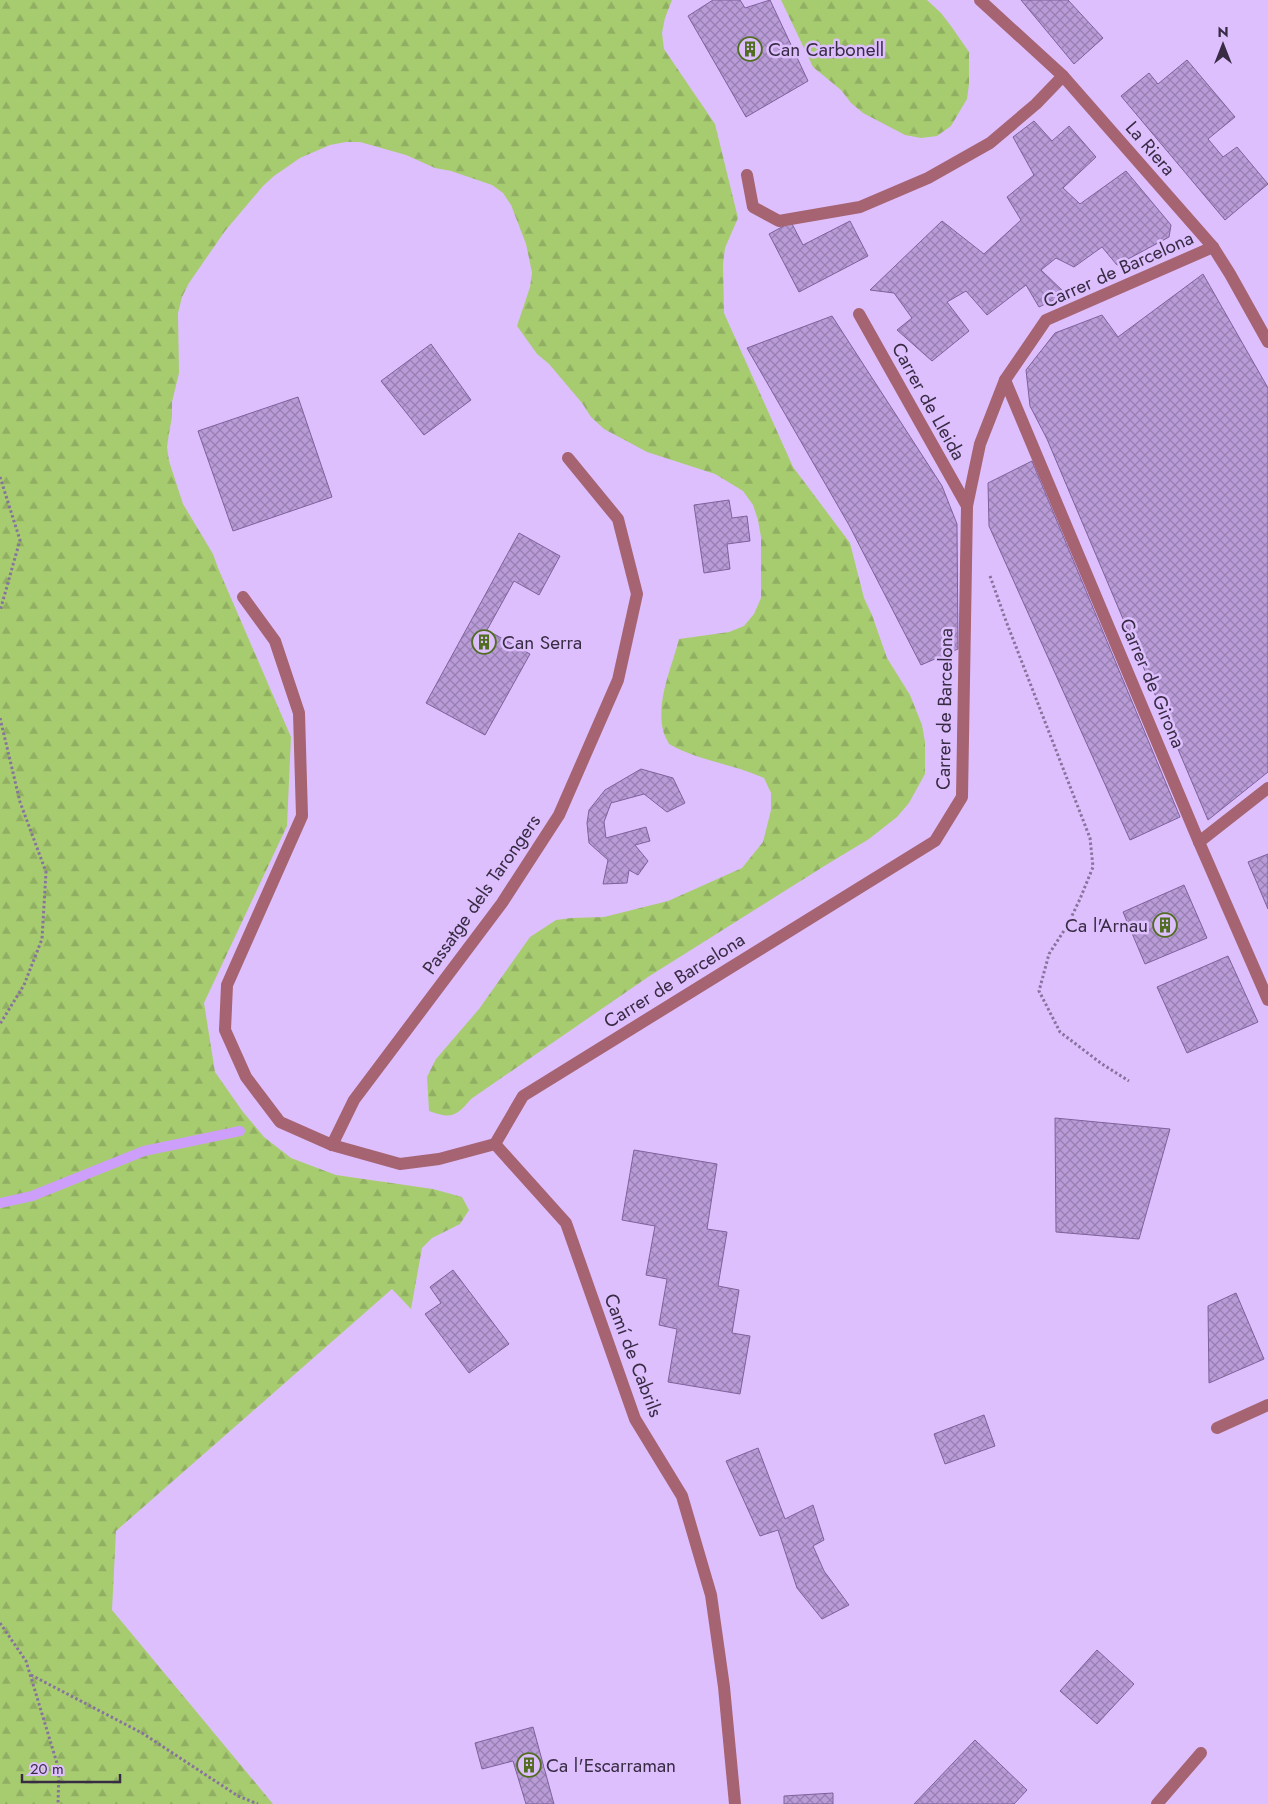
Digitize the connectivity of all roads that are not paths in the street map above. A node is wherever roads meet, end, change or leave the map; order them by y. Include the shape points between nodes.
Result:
1 (980, 0) edge
2 (992, 4) edge
3 (1063, 76) junction
4 (747, 175) dead end
5 (1212, 247) junction
6 (859, 314) dead end
7 (1268, 342) edge
8 (1005, 380) junction
9 (568, 458) dead end
10 (966, 506) junction
11 (243, 597) dead end
12 (1268, 788) edge
13 (1200, 842) junction
14 (1268, 1000) edge
15 (495, 1144) junction
16 (332, 1145) junction
17 (1268, 1405) edge
18 (1217, 1428) dead end
19 (1201, 1754) dead end
20 (735, 1804) edge
21 (1157, 1804) edge

1 - 2 street, La Riera
2 - 3 street, La Riera
3 - 4 street via 990,143 928,178 860,207 779,221 753,207
3 - 5 street, La Riera
5 - 7 street, La Riera
5 - 8 street, Carrer de Barcelona via 1046,320
6 - 10 street, Carrer de Lleida
8 - 10 street, Carrer de Barcelona via 980,444
8 - 13 street, Carrer de Girona
9 - 16 street, Passatge dels Tarongers via 618,519 637,594 618,680 559,815 502,903 354,1100
10 - 15 street, Carrer de Barcelona via 962,797 935,841 523,1096
11 - 16 street via 275,641 299,713 302,816 227,985 225,1030 246,1076 280,1122
12 - 13 street
13 - 14 street, Carrer de Girona
15 - 16 street via 439,1160 400,1164
15 - 20 street, Camí de Cabrils via 566,1223 635,1418 682,1496 711,1595
17 - 18 street
19 - 21 street

